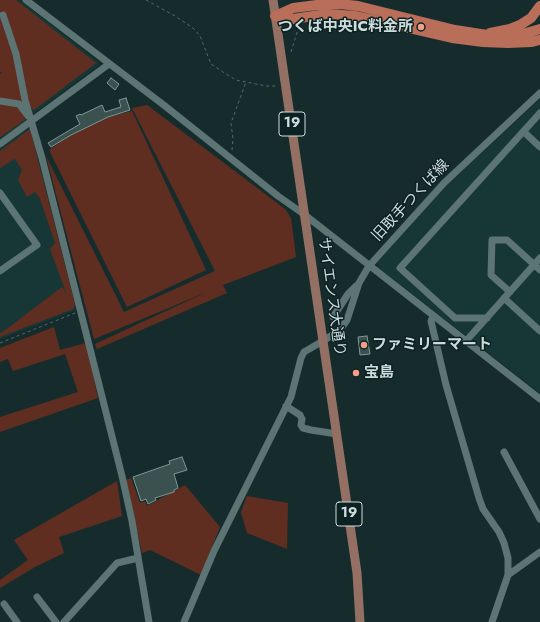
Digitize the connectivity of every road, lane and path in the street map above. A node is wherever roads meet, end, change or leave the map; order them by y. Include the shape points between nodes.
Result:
1 (26, 0) edge
2 (146, 0) edge
3 (273, 0) edge
4 (540, 6) edge
5 (3, 15) dead end
6 (275, 16) junction
7 (299, 23) dead end
8 (540, 29) edge
9 (482, 35) junction
10 (540, 35) edge
11 (540, 40) edge
12 (524, 42) junction
13 (290, 52) dead end
14 (109, 64) junction
15 (247, 81) junction
16 (286, 86) junction
17 (540, 93) edge
18 (0, 101) edge
19 (540, 113) edge
20 (32, 121) junction
21 (524, 132) junction
22 (0, 144) edge
23 (540, 147) edge
24 (230, 158) junction
25 (0, 192) edge
26 (305, 215) junction
27 (540, 258) edge
28 (369, 266) junction
29 (537, 267) edge
30 (0, 271) edge
31 (359, 283) junction
32 (510, 292) junction
33 (504, 298) junction
34 (81, 310) junction
35 (433, 316) junction
36 (333, 317) dead end
37 (487, 318) junction
38 (540, 331) edge
39 (323, 341) junction
40 (466, 341) junction
41 (0, 343) edge
42 (540, 399) edge
43 (286, 406) junction
44 (337, 434) junction
45 (504, 452) dead end
46 (540, 519) edge
47 (540, 552) edge
48 (138, 558) junction
49 (508, 575) junction
50 (37, 597) dead end
51 (4, 604) dead end
52 (17, 622) edge
53 (56, 622) edge
54 (64, 622) edge
55 (149, 622) edge
56 (184, 622) edge
57 (360, 622) edge
58 (492, 622) edge

1 - 14 street
2 - 15 path via 193,28 200,36 211,64 236,80
3 - 6 main road, サイエンス大通り / 19
4 - 9 highway via 531,18 520,25
5 - 20 street via 16,54
6 - 9 highway via 293,8 340,4
6 - 12 highway via 356,16 483,42
6 - 16 main road, サイエンス大通り / 19
7 - 13 path
8 - 9 highway via 512,37
10 - 12 highway
11 - 12 highway
14 - 20 street
14 - 24 street
15 - 16 path via 266,86
15 - 24 path via 231,123 233,139
16 - 26 main road, サイエンス大通り / 19
17 - 28 street, 旧取手つくば線 via 444,183
18 - 20 street via 19,104
19 - 21 street
20 - 22 street
20 - 34 street
21 - 23 street
21 - 37 street via 400,268 455,318
24 - 26 street
25 - 30 street via 37,245
26 - 28 street
26 - 39 main road, サイエンス大通り / 19
27 - 29 street
28 - 31 street, 旧取手つくば線
28 - 35 street
29 - 32 street
29 - 32 street via 507,240 492,240 491,275
31 - 36 street via 348,294
31 - 39 street, 旧取手つくば線 via 344,325
32 - 33 street
33 - 37 street
33 - 38 street
34 - 41 path
34 - 48 street via 122,476
35 - 40 street
35 - 49 street via 431,321 446,385 484,509 506,547
37 - 40 street
39 - 43 street, 旧取手つくば線 via 304,352
39 - 44 main road, サイエンス大通り / 19
40 - 42 street
43 - 44 street via 300,415 303,428
43 - 56 street, 旧取手つくば線 via 214,551
44 - 57 main road, サイエンス大通り / 19 via 357,573
45 - 46 street
47 - 49 street
48 - 54 street via 116,563
48 - 55 street
49 - 58 street
50 - 53 street
51 - 52 street

